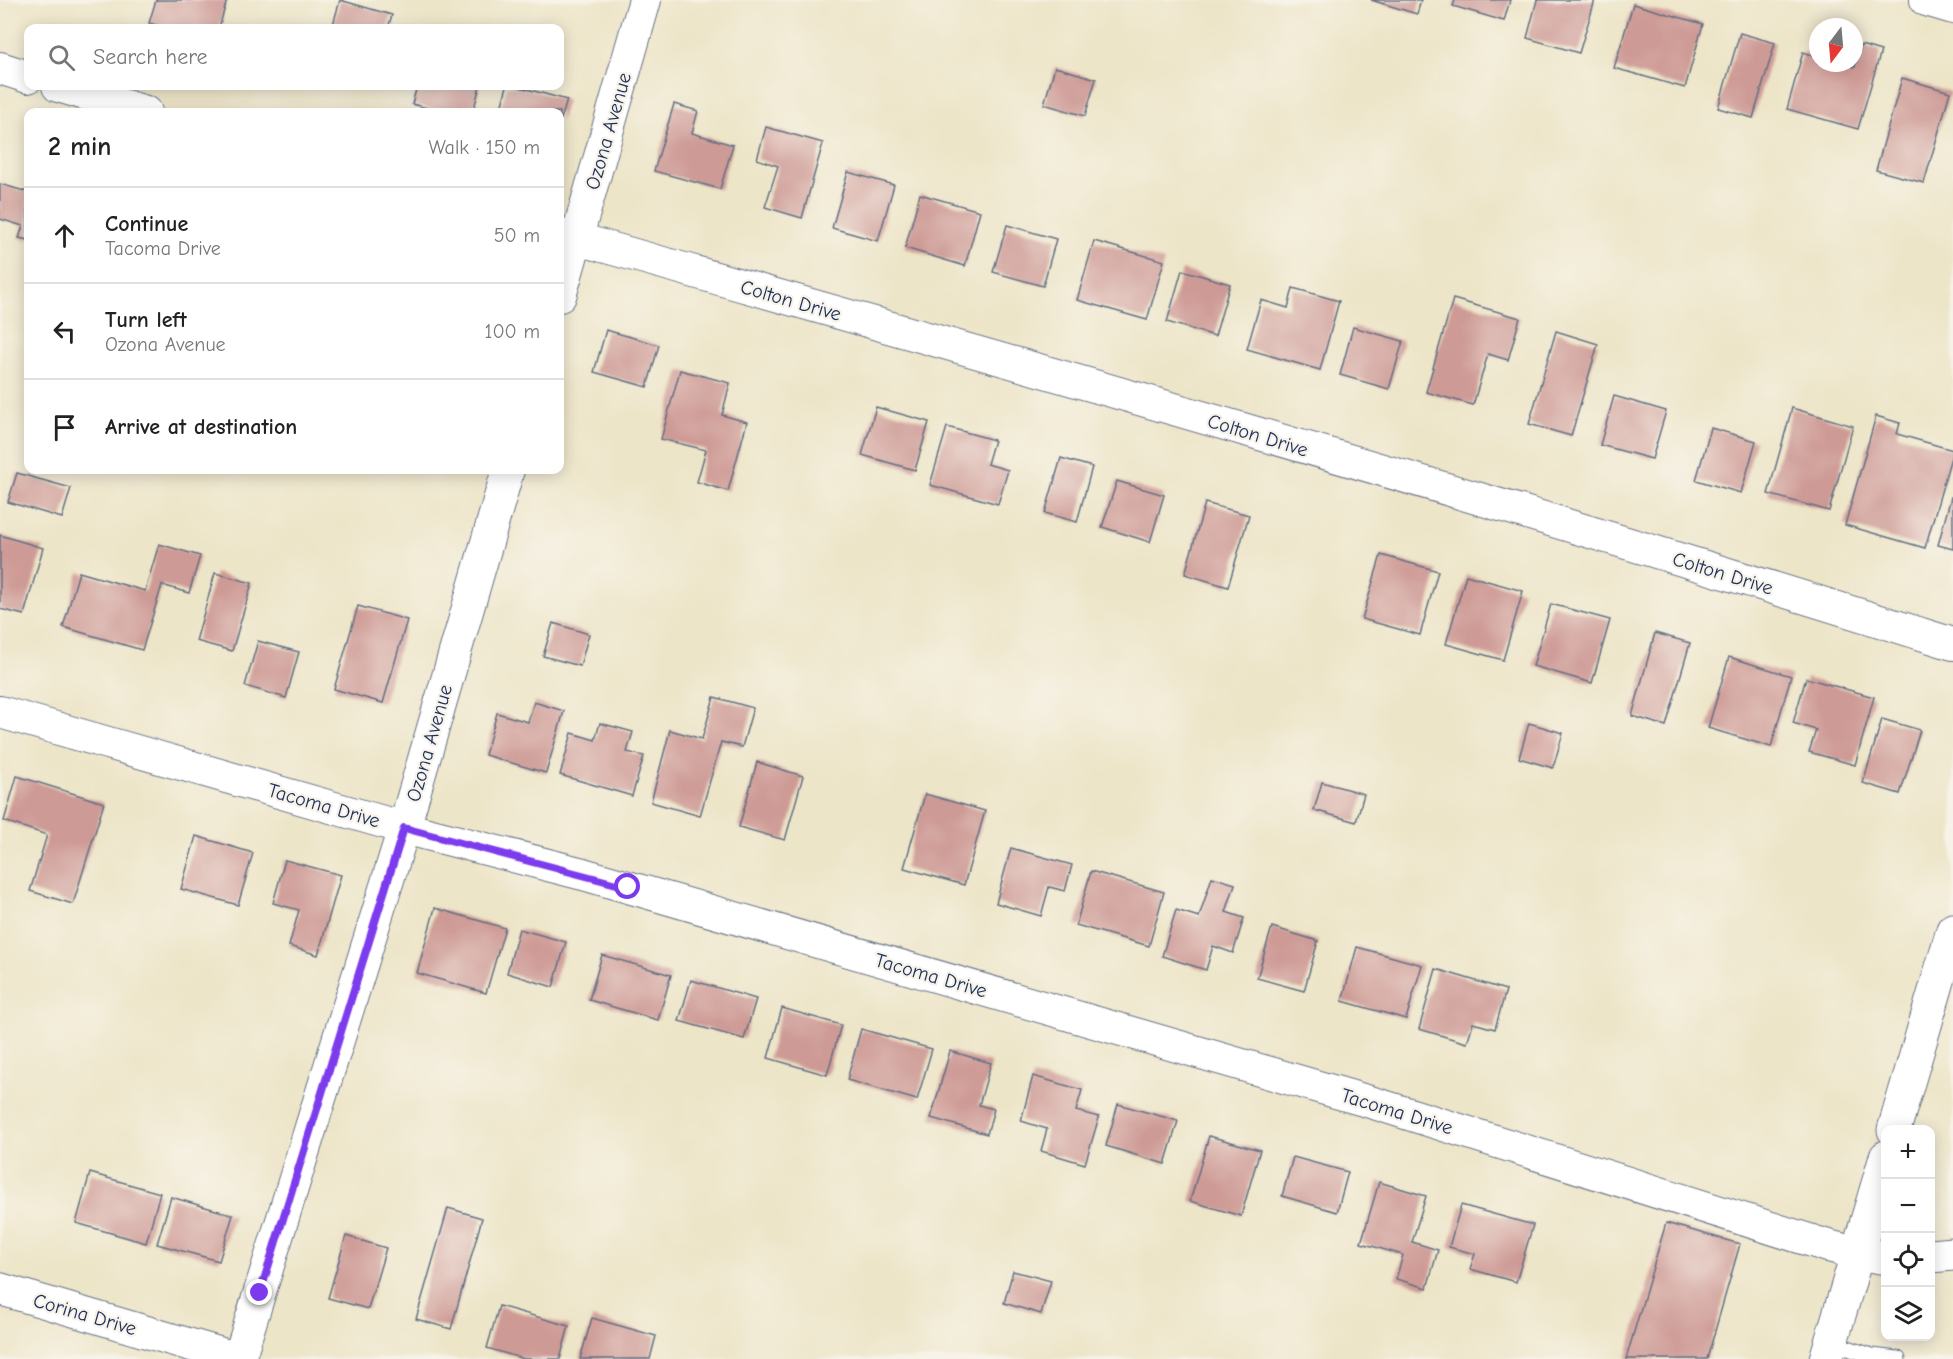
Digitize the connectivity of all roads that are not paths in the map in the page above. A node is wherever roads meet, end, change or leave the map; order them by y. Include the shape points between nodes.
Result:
1 (645, 0) edge
2 (1926, 0) edge
3 (1953, 8) edge
4 (0, 68) edge
5 (24, 75) edge
6 (72, 90) edge
7 (132, 108) edge
8 (568, 237) edge
9 (564, 266) edge
10 (507, 474) edge
11 (1953, 644) edge
12 (0, 712) edge
13 (404, 828) junction
14 (1953, 930) edge
15 (1894, 1125) edge
16 (1883, 1179) edge
17 (1953, 1254) edge
18 (1871, 1255) edge
19 (1935, 1256) edge
20 (0, 1289) edge
21 (1828, 1351) edge
22 (239, 1359) edge
23 (1898, 1359) edge

1 - 8 street, Ozona Avenue
2 - 3 street
4 - 5 street
6 - 7 street
8 - 9 street, Ozona Avenue
8 - 11 street, Colton Drive via 1072,380
10 - 13 street, Ozona Avenue
12 - 13 street, Tacoma Drive
13 - 18 street, Tacoma Drive via 583,874 1377,1104 1817,1242
13 - 22 street, Ozona Avenue
14 - 15 street
16 - 18 street
17 - 19 street
18 - 21 street
20 - 22 street, Corina Drive
21 - 23 lane

